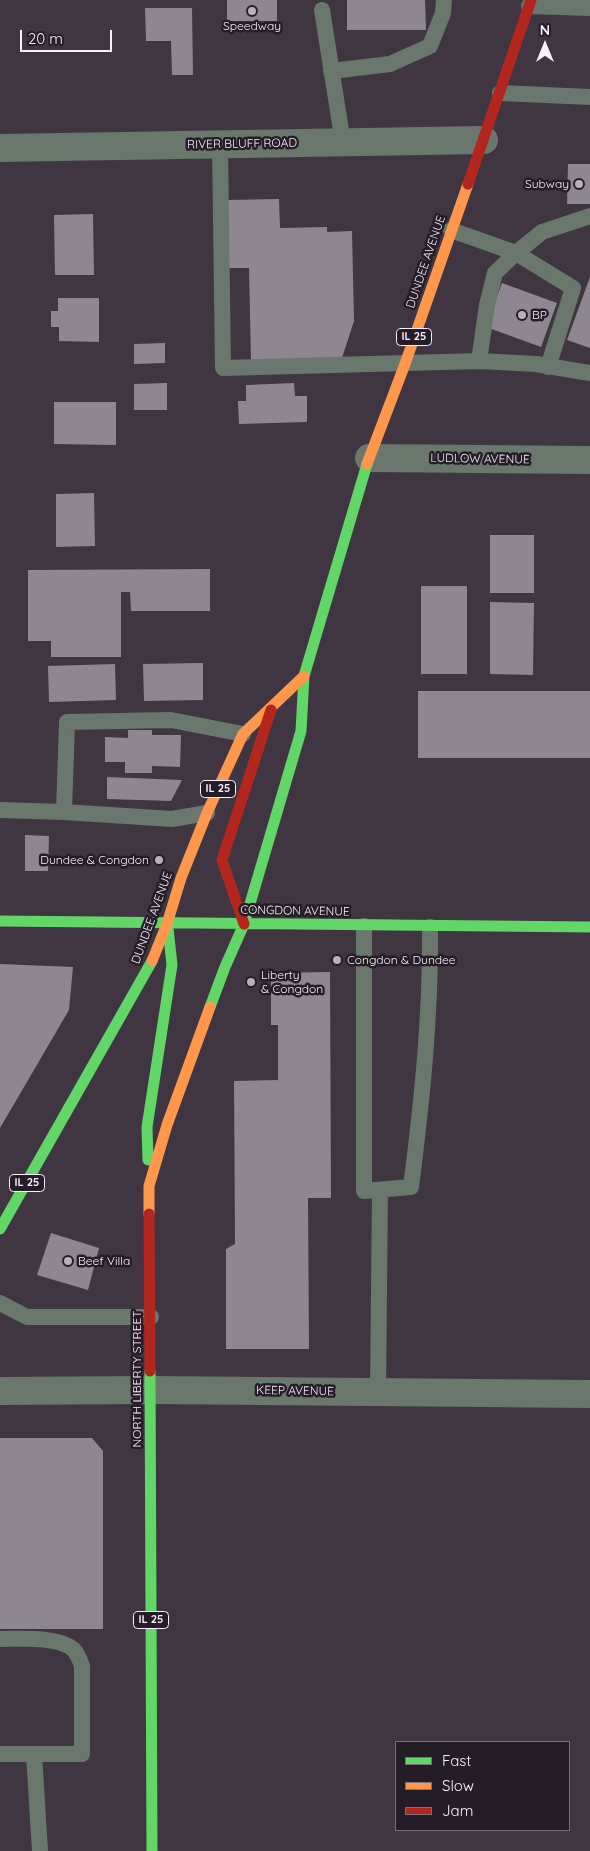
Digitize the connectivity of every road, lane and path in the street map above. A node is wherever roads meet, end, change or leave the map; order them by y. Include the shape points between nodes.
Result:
1 (444, 0) edge
2 (530, 3) edge
3 (590, 8) edge
4 (322, 10) dead end
5 (331, 71) junction
6 (500, 93) junction
7 (590, 96) edge
8 (484, 140) junction
9 (343, 142) junction
10 (220, 145) junction
11 (0, 148) edge
12 (590, 216) edge
13 (451, 230) junction
14 (516, 253) junction
15 (479, 361) junction
16 (405, 364) junction
17 (548, 366) junction
18 (590, 373) edge
19 (369, 458) junction
20 (590, 460) edge
21 (304, 676) junction
22 (272, 706) junction
23 (243, 734) junction
24 (0, 810) edge
25 (64, 812) junction
26 (207, 813) junction
27 (0, 921) edge
28 (167, 924) junction
29 (244, 924) junction
30 (364, 926) junction
31 (430, 927) junction
32 (590, 927) edge
33 (149, 1186) junction
34 (380, 1190) junction
35 (0, 1229) edge
36 (0, 1303) edge
37 (151, 1316) junction
38 (151, 1390) junction
39 (0, 1391) edge
40 (378, 1392) junction
41 (590, 1394) edge
42 (0, 1639) edge
43 (0, 1754) edge
44 (34, 1754) junction
45 (40, 1851) edge
46 (152, 1851) edge

1 - 5 lane via 443,13 430,46 390,64
2 - 3 lane
2 - 6 main road, DUNDEE AVENUE / IL 25
4 - 5 lane
5 - 9 lane
6 - 7 lane
6 - 8 main road, DUNDEE AVENUE / IL 25
8 - 9 street, RIVER BLUFF ROAD
8 - 13 main road, DUNDEE AVENUE / IL 25
9 - 10 street, RIVER BLUFF ROAD
10 - 11 street, RIVER BLUFF ROAD
10 - 16 lane via 223,368
12 - 14 lane via 542,232
13 - 14 lane
13 - 16 main road, DUNDEE AVENUE / IL 25
14 - 15 lane via 496,273 487,305
14 - 17 lane via 573,288
15 - 16 lane
15 - 17 lane
16 - 19 main road, DUNDEE AVENUE / IL 25
17 - 18 lane
19 - 20 street, LUDLOW AVENUE
19 - 21 main road, DUNDEE AVENUE / IL 25
21 - 22 main road, DUNDEE AVENUE / IL 25
21 - 29 main road, DUNDEE AVENUE / IL 25 via 301,731
22 - 23 main road, DUNDEE AVENUE / IL 25
22 - 29 main road via 222,860
23 - 25 lane via 171,720 67,722
23 - 26 main road, DUNDEE AVENUE / IL 25
24 - 25 lane
25 - 26 lane via 172,819
26 - 28 main road, DUNDEE AVENUE / IL 25
27 - 28 main road, CONGDON AVENUE
28 - 29 main road, CONGDON AVENUE
28 - 33 main road via 172,965 147,1127
28 - 35 main road, DUNDEE AVENUE / IL 25 via 150,966
29 - 30 main road, CONGDON AVENUE
29 - 33 main road, NORTH LIBERTY STREET / IL 25 via 167,1125
30 - 31 main road, CONGDON AVENUE
30 - 34 lane via 364,1191
31 - 32 main road, CONGDON AVENUE
31 - 34 lane via 431,968 423,1092 411,1187
33 - 37 main road, NORTH LIBERTY STREET / IL 25
34 - 40 lane
36 - 37 lane via 27,1317
37 - 38 main road, NORTH LIBERTY STREET / IL 25
38 - 39 street, KEEP AVENUE
38 - 40 street, KEEP AVENUE
38 - 46 main road, NORTH LIBERTY STREET / IL 25
40 - 41 street, KEEP AVENUE
42 - 44 lane via 60,1642 73,1649 82,1666 82,1754
43 - 44 lane
44 - 45 lane

